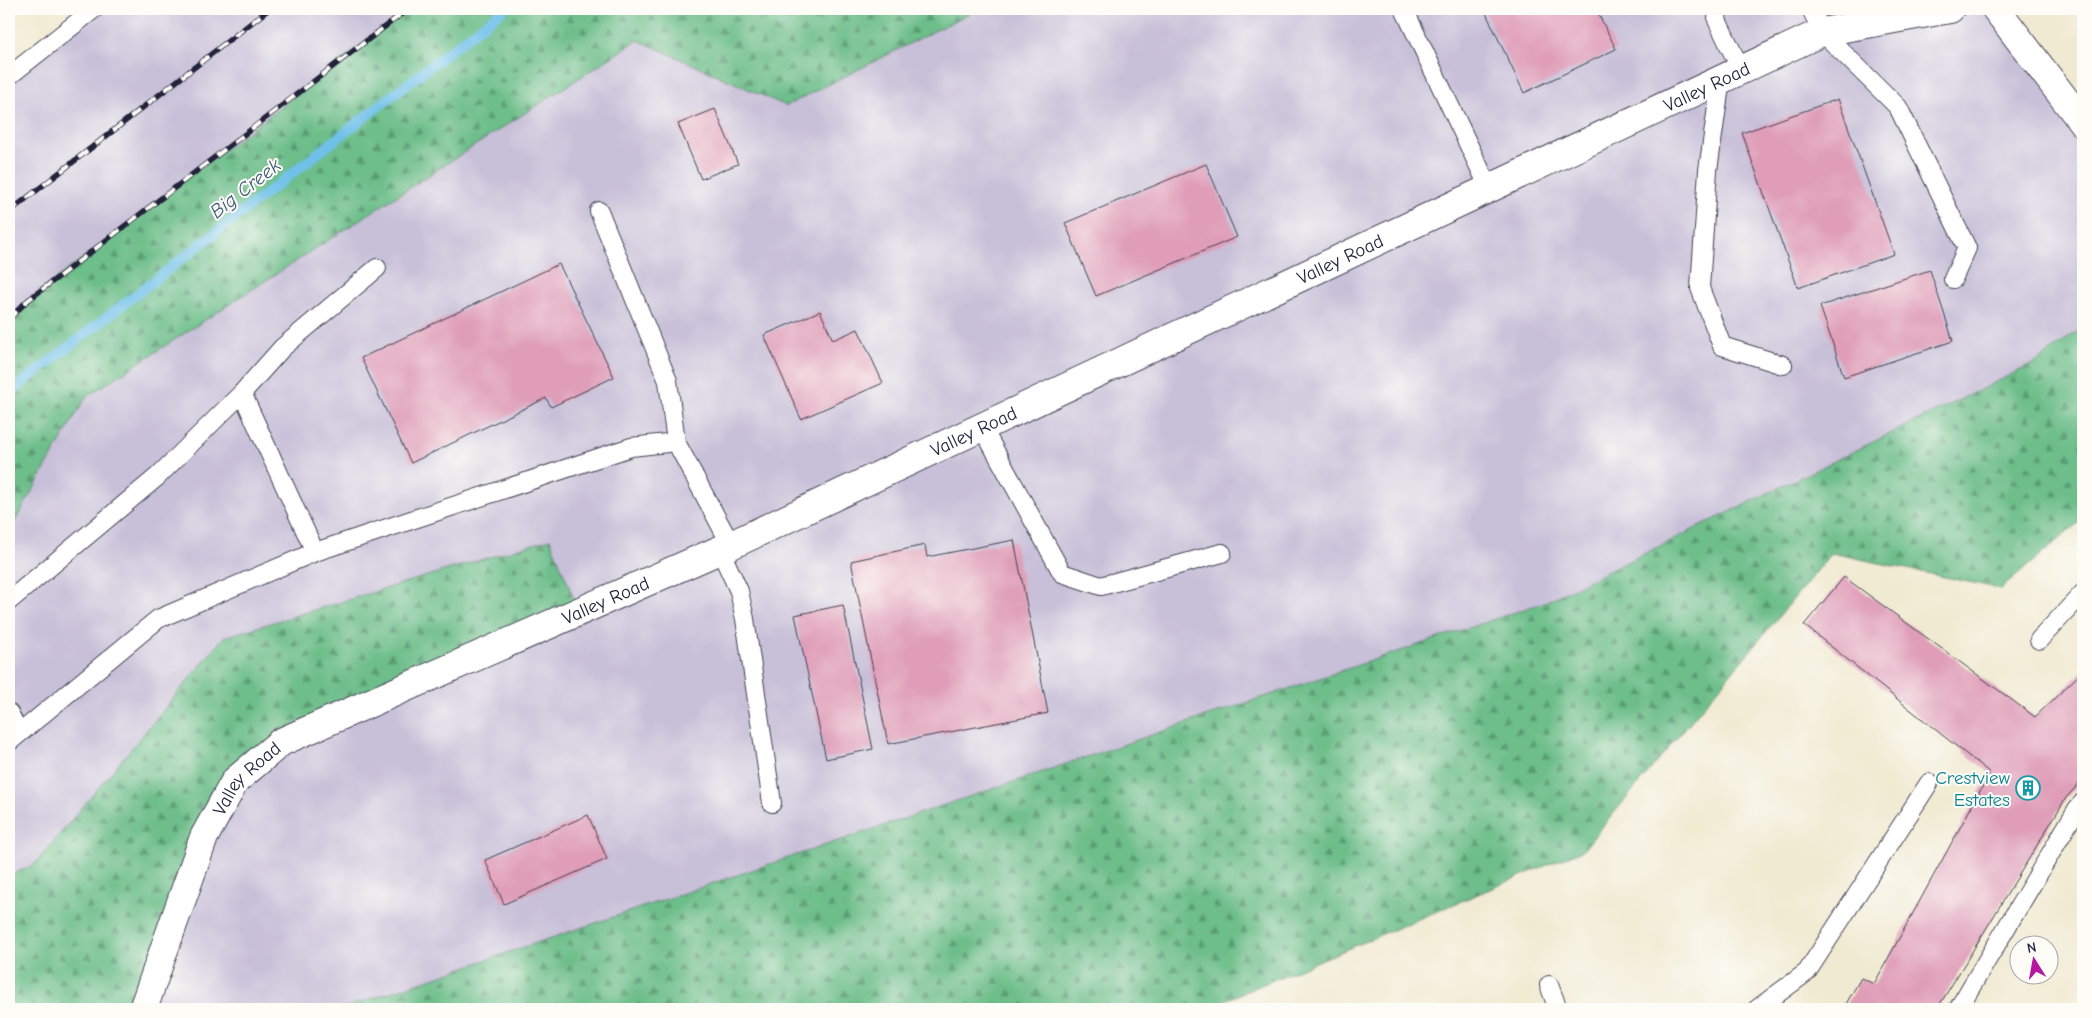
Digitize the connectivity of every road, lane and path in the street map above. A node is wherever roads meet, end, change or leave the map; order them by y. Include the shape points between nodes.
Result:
1 (94, 9) edge
2 (1404, 9) edge
3 (1718, 9) edge
4 (1950, 9) edge
5 (1996, 9) edge
6 (1817, 20) edge
7 (1731, 74) junction
8 (9, 76) edge
9 (2083, 123) edge
10 (1489, 188) junction
11 (598, 211) dead end
12 (377, 268) dead end
13 (1953, 279) dead end
14 (1783, 365) dead end
15 (242, 393) junction
16 (982, 427) junction
17 (676, 442) junction
18 (725, 548) junction
19 (315, 552) junction
20 (1222, 553) dead end
21 (2083, 593) edge
22 (9, 601) edge
23 (2039, 640) dead end
24 (9, 713) edge
25 (14, 737) edge
26 (1929, 782) dead end
27 (2083, 802) edge
28 (772, 803) dead end
29 (1549, 985) dead end
30 (143, 1009) edge
31 (1558, 1009) edge
32 (1757, 1009) edge
33 (1958, 1009) edge

1 - 8 lane
2 - 10 lane
3 - 7 lane
4 - 6 main road, Valley Road
5 - 9 main road
6 - 7 main road, Valley Road
6 - 13 lane via 1898,107 1967,248
7 - 10 main road, Valley Road
7 - 14 lane via 1708,170 1700,288 1722,346
10 - 16 main road, Valley Road
11 - 17 lane via 668,381
12 - 15 lane via 282,348
15 - 19 lane
15 - 22 lane via 157,477
16 - 18 main road, Valley Road
16 - 20 lane via 1062,573 1101,586
17 - 18 lane
17 - 19 lane via 631,447
18 - 28 lane via 745,620
18 - 30 main road, Valley Road via 281,742 235,781 204,837
19 - 25 lane via 158,619
21 - 23 lane
24 - 25 lane
26 - 32 lane via 1806,972
27 - 33 lane
29 - 31 lane

